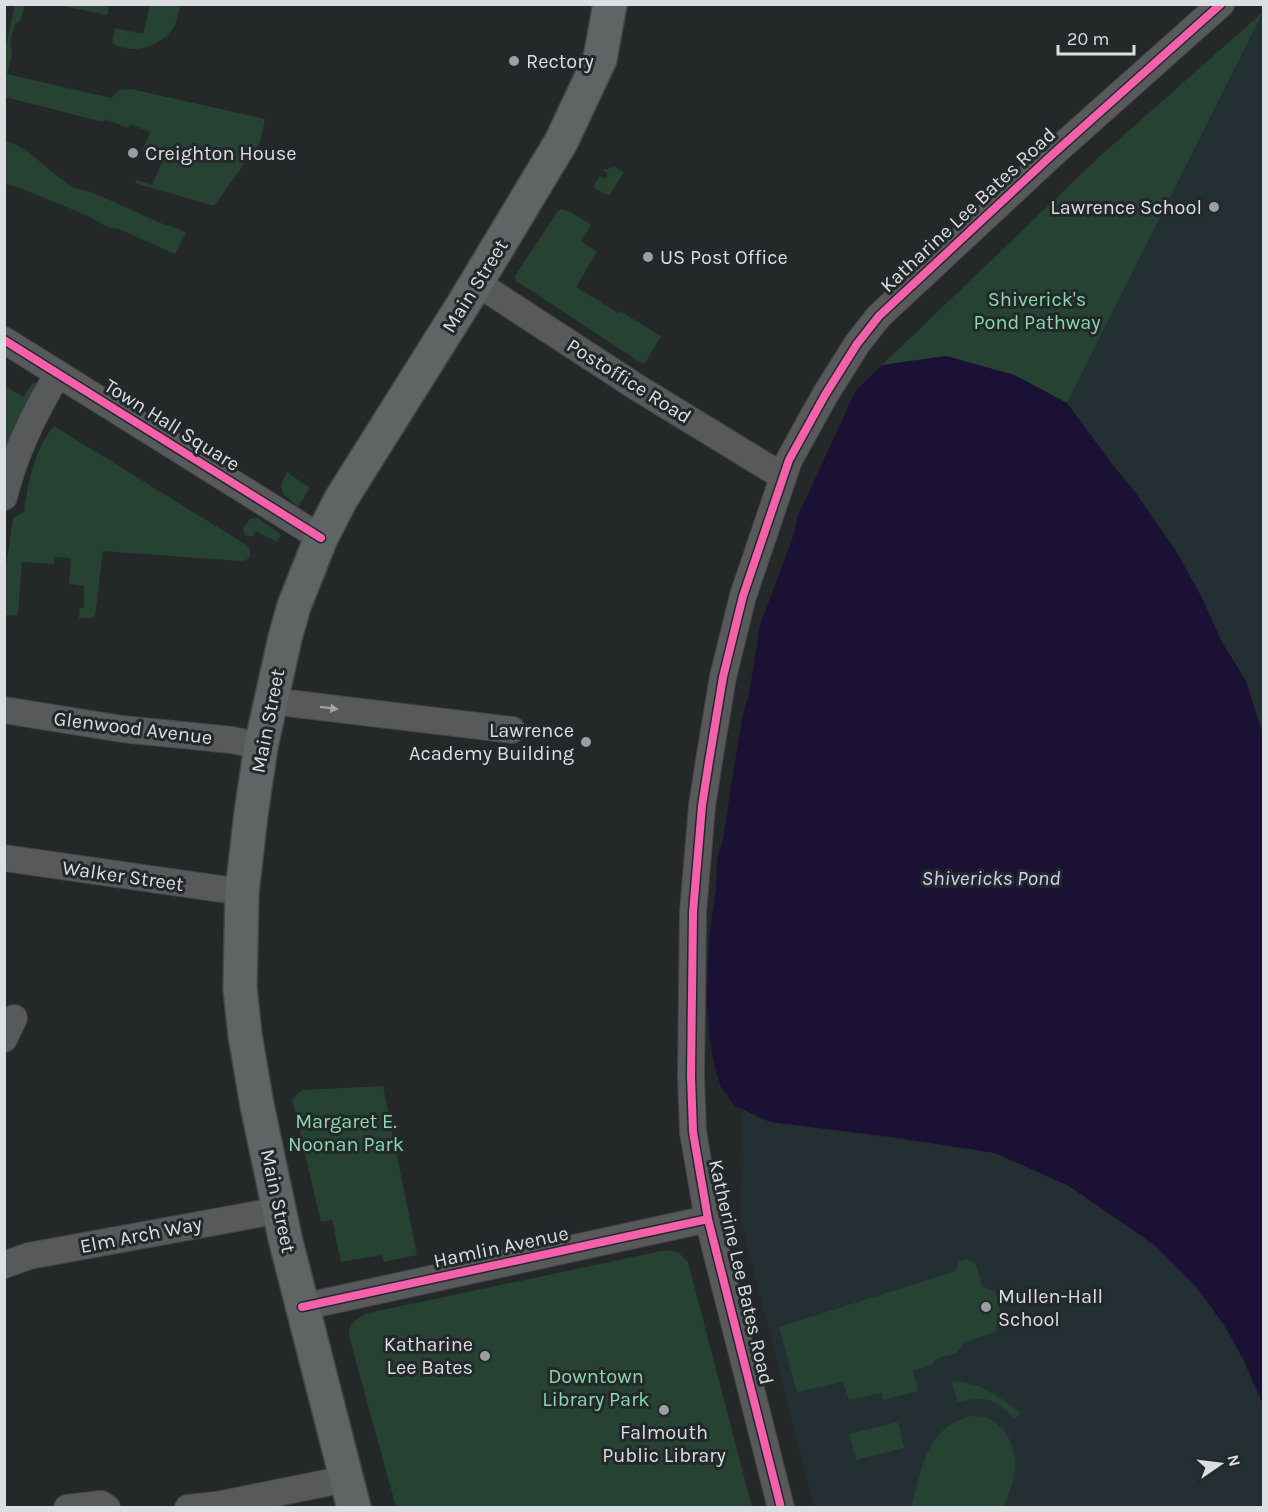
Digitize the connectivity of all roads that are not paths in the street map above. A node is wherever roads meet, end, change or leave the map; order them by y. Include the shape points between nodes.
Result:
1 (610, 4) edge
2 (636, 4) edge
3 (1221, 4) edge
4 (600, 59) junction
5 (477, 283) junction
6 (4, 340) edge
7 (58, 374) junction
8 (9, 464) edge
9 (783, 476) junction
10 (4, 497) edge
11 (321, 538) junction
12 (271, 701) junction
13 (4, 710) edge
14 (512, 730) dead end
15 (261, 746) junction
16 (4, 858) edge
17 (242, 892) junction
18 (280, 1210) junction
19 (708, 1219) junction
20 (4, 1265) edge
21 (302, 1307) junction
22 (350, 1493) edge
23 (67, 1508) edge
24 (107, 1508) edge
25 (188, 1508) edge
26 (781, 1508) edge

1 - 4 main road, Main Street
2 - 4 main road
3 - 9 street, Katharine Lee Bates Road via 879,316 825,395
4 - 5 main road, Main Street via 543,176
5 - 9 street, Postoffice Road
5 - 11 main road, Main Street via 341,499
6 - 7 street, Town Hall Square
7 - 8 street
7 - 11 street, Town Hall Square
8 - 10 street
9 - 19 street, Katherine Lee Bates Road via 735,625 702,806 693,912 691,1076 693,1132
11 - 12 main road, Main Street via 294,606
12 -> 14 street
12 - 15 main road, Main Street
13 - 15 street, Glenwood Avenue
15 - 17 main road, Main Street
16 - 17 street, Walker Street
17 - 18 main road, Main Street via 240,988 245,1035
18 - 20 street, Elm Arch Way via 29,1256
18 - 21 main road, Main Street
19 - 21 street, Hamlin Avenue
19 - 26 street, Katherine Lee Bates Road
21 - 22 main road, Main Street
22 - 25 street
23 - 24 street via 101,1504

